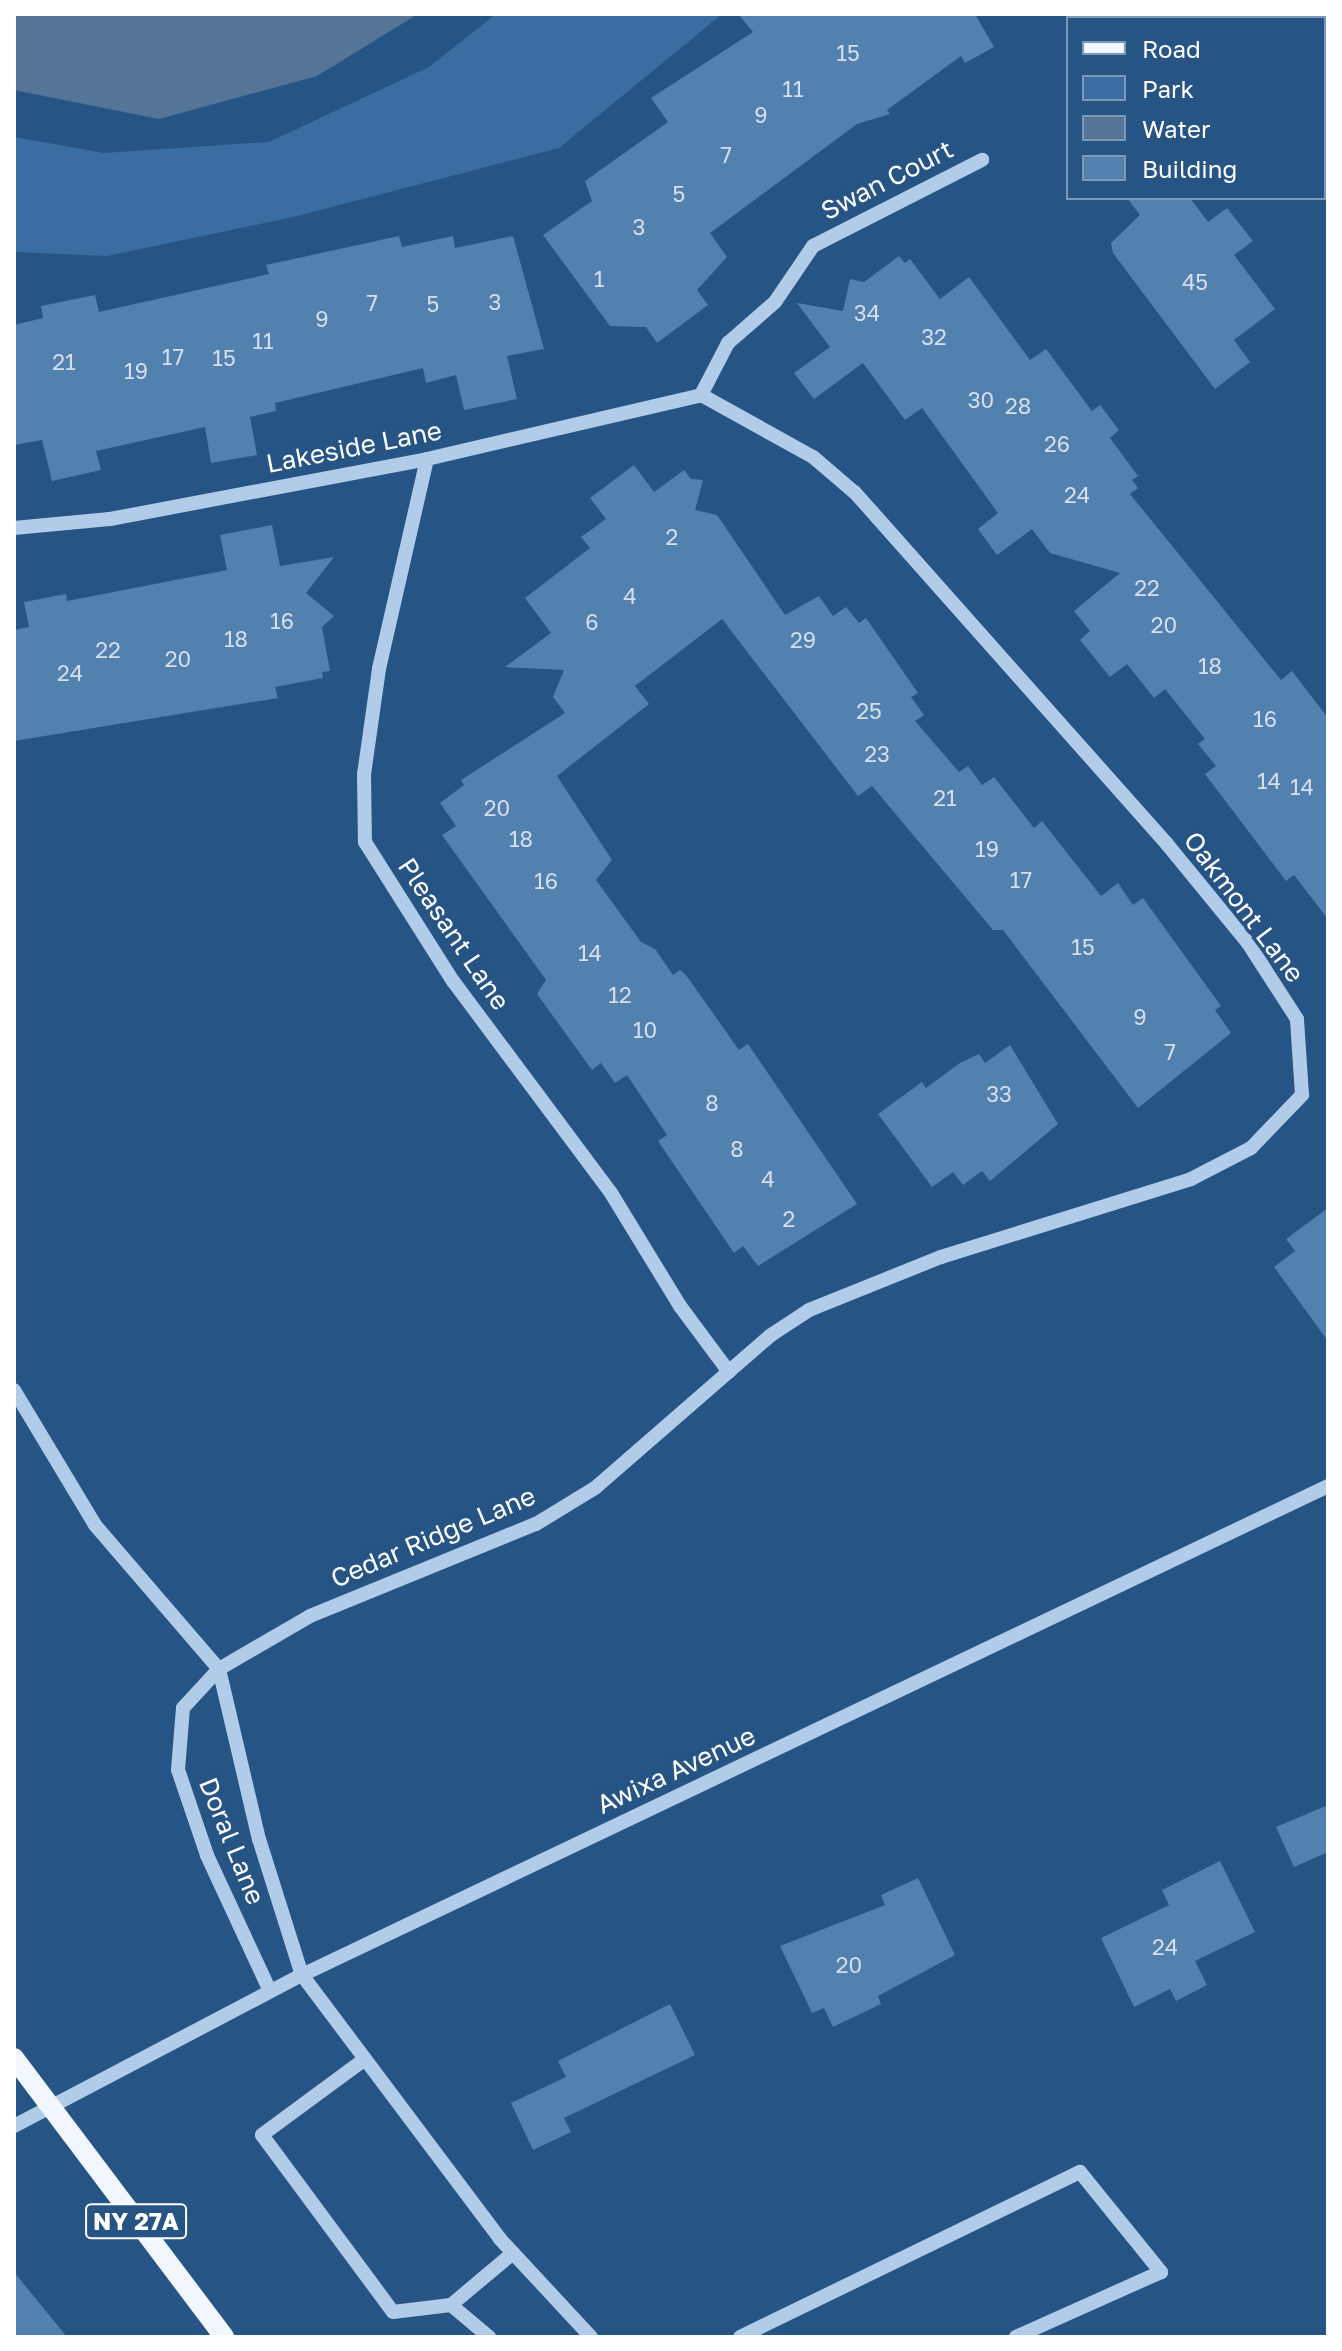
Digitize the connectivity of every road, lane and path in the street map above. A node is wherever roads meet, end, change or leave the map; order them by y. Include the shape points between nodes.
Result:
1 (982, 160) dead end
2 (701, 395) junction
3 (427, 459) junction
4 (14, 528) edge
5 (729, 1372) junction
6 (14, 1390) edge
7 (1328, 1486) edge
8 (219, 1669) junction
9 (302, 1975) junction
10 (270, 1991) junction
11 (14, 2058) edge
12 (365, 2059) junction
13 (48, 2104) junction
14 (14, 2126) edge
15 (513, 2253) junction
16 (451, 2305) junction
17 (224, 2337) edge
18 (489, 2337) edge
19 (591, 2337) edge
20 (740, 2337) edge
21 (1016, 2337) edge

1 - 2 street, Swan Court via 813,246 775,302 728,343
2 - 3 street, Lakeside Lane
2 - 5 street, Oakmont Lane via 813,457 854,492 1248,943 1297,1019 1304,1063 1302,1095 1251,1148 1191,1179 870,1283 809,1310
3 - 4 street, Lakeside Lane via 110,519
3 - 5 street, Pleasant Lane via 379,669 364,774 365,842 453,981 611,1193 680,1306
5 - 8 street, Cedar Ridge Lane via 595,1488 536,1524 325,1609
6 - 8 street, Doral Lane via 95,1525
7 - 9 street, Awixa Avenue
8 - 9 street, Doral Lane via 259,1839
8 - 10 street, Doral Lane via 183,1708 178,1770 207,1855
9 - 10 street, Awixa Avenue
9 - 12 street, Doral Lane
10 - 13 street, Awixa Avenue
11 - 13 main road, NY 27A
12 - 15 street, Doral Lane
12 - 16 street via 262,2135 393,2312
13 - 14 street, Awixa Avenue
13 - 17 main road, NY 27A
15 - 16 street
15 - 19 street, Doral Lane
16 - 18 street
20 - 21 street via 1080,2172 1161,2272

